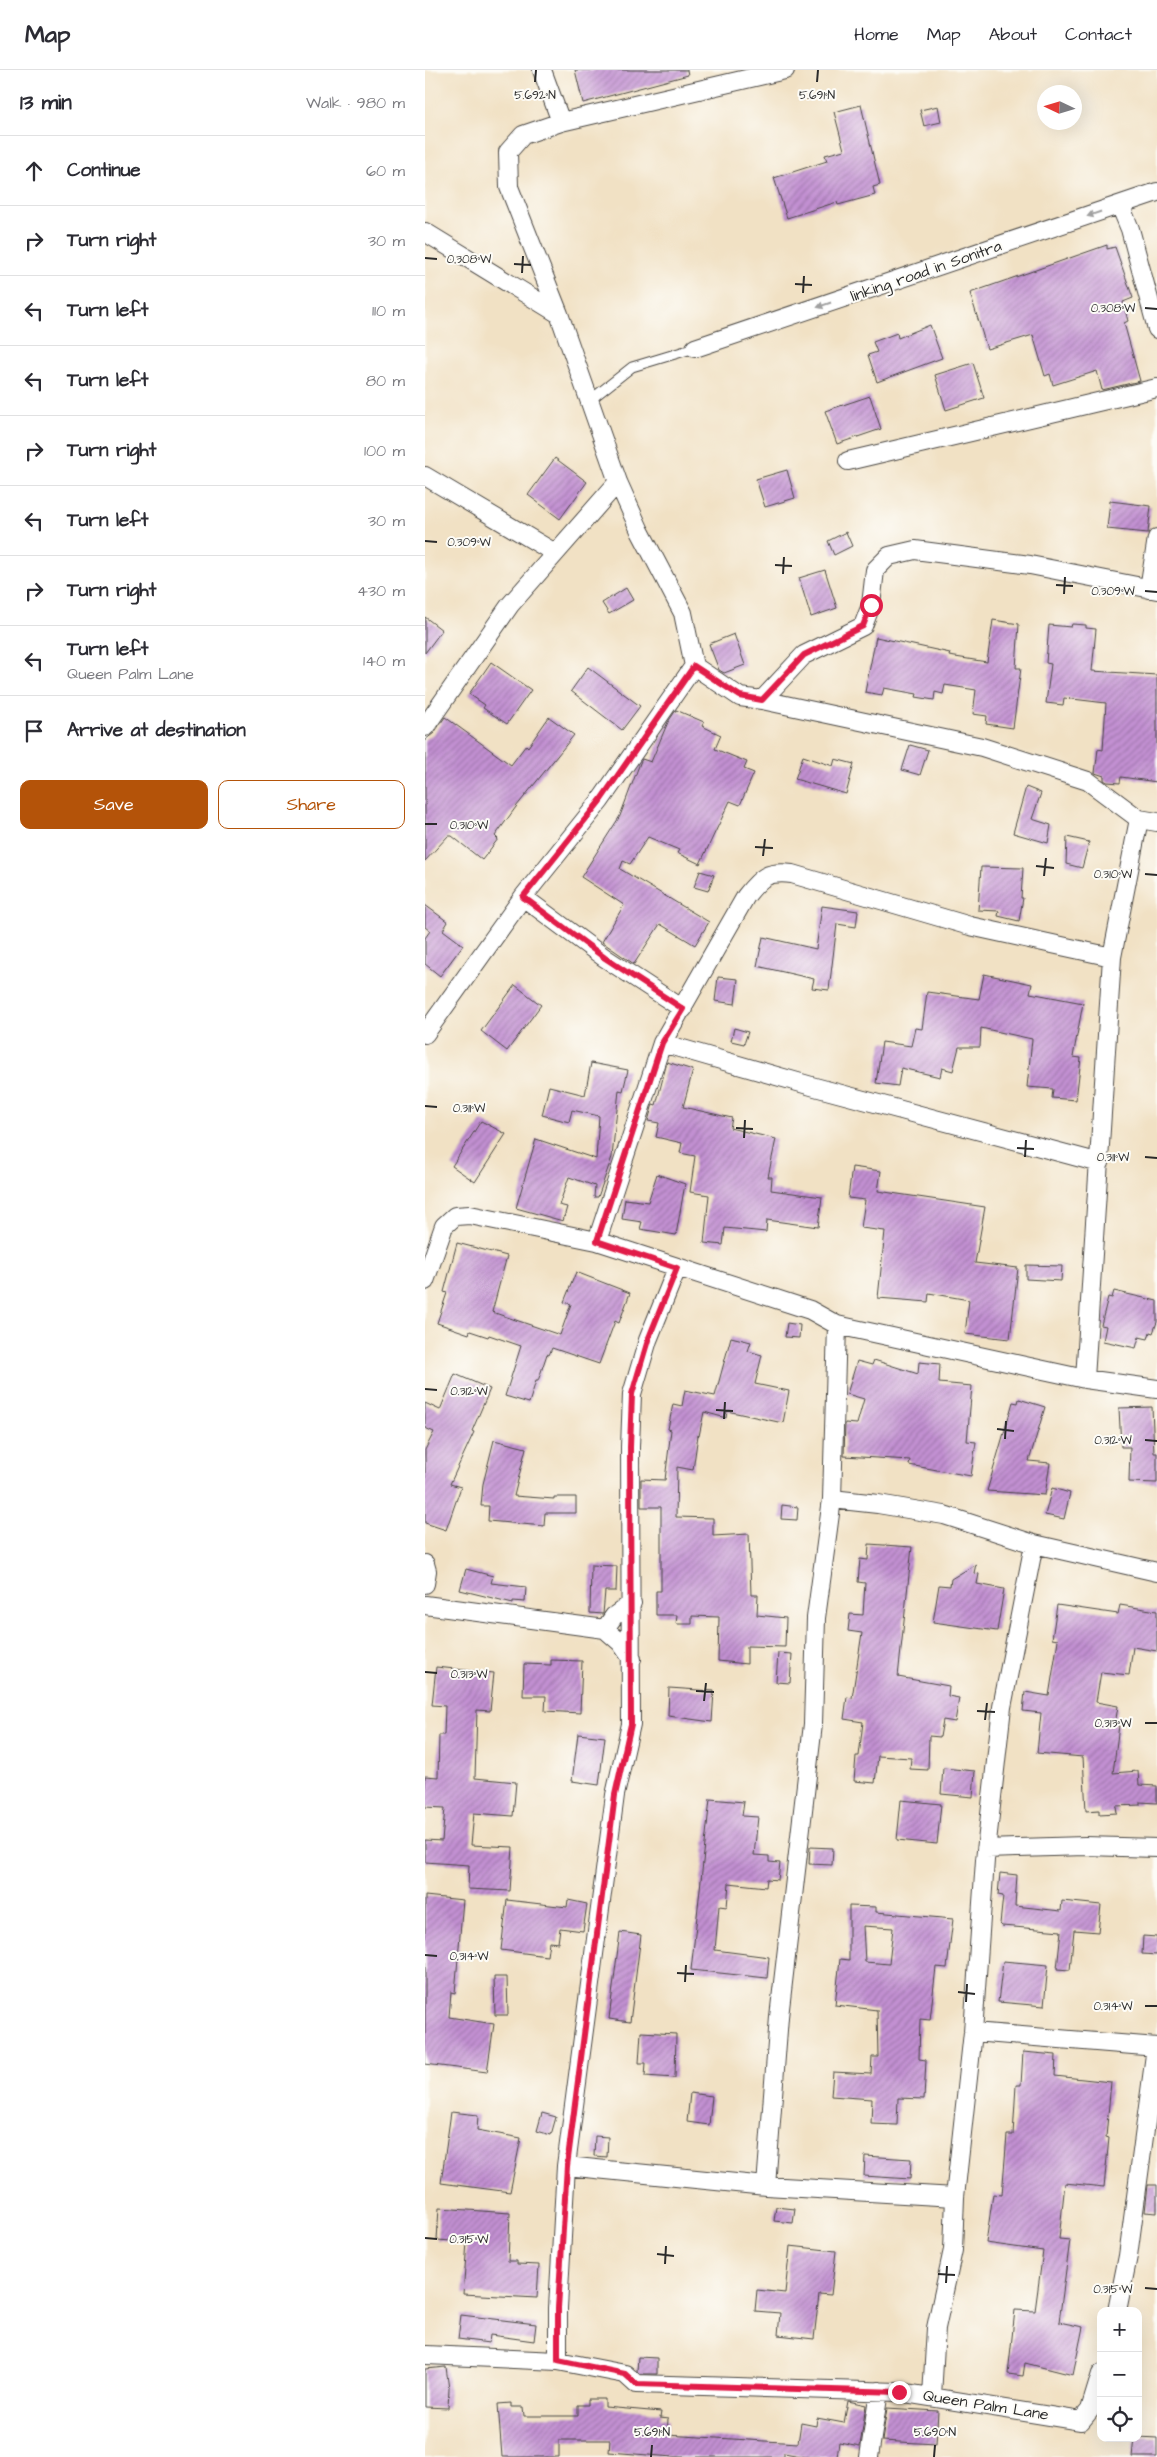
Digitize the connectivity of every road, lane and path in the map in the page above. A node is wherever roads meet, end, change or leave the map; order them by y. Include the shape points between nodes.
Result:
1 (542, 70) edge
2 (785, 70) edge
3 (756, 73) edge
4 (561, 122) junction
5 (1157, 192) edge
6 (1120, 205) junction
7 (425, 232) edge
8 (559, 314) junction
9 (1157, 329) edge
10 (695, 348) joint
11 (1157, 388) edge
12 (589, 401) junction
13 (848, 461) dead end
14 (425, 476) edge
15 (618, 482) junction
16 (1157, 538) edge
17 (555, 553) junction
18 (1153, 590) edge
19 (694, 666) junction
20 (762, 700) junction
21 (425, 727) edge
22 (1139, 819) junction
23 (1157, 822) edge
24 (523, 897) junction
25 (1112, 957) junction
26 (683, 1009) junction
27 (425, 1034) edge
28 (662, 1043) junction
29 (1100, 1163) junction
30 (597, 1241) junction
31 (677, 1268) junction
32 (425, 1281) edge
33 (837, 1324) junction
34 (1085, 1379) junction
35 (1157, 1389) edge
36 (832, 1499) junction
37 (1034, 1544) junction
38 (425, 1564) edge
39 (1157, 1572) edge
40 (425, 1584) edge
41 (632, 1603) junction
42 (425, 1605) edge
43 (605, 1629) junction
44 (632, 1659) junction
45 (1157, 1848) edge
46 (986, 1849) junction
47 (973, 2032) junction
48 (1157, 2047) edge
49 (567, 2166) junction
50 (765, 2186) junction
51 (955, 2197) junction
52 (1118, 2307) edge
53 (425, 2355) edge
54 (558, 2360) junction
55 (1097, 2387) edge
56 (879, 2391) junction
57 (932, 2396) junction
58 (869, 2457) edge

1 - 4 street
2 - 3 street
3 - 4 street
4 - 8 street via 523,135 508,152 509,187
5 - 6 street, linking road in Sonitra
6 - 9 street via 1130,229
6 -> 10 street, linking road in Sonitra
7 - 8 street
8 - 12 street
10 - 12 lane via 632,367
11 - 13 street
12 - 15 street
14 - 17 street
15 - 17 street
15 - 19 street via 683,613
16 - 18 street
17 - 21 street via 509,605
18 - 20 street via 1030,565 925,551 889,556 875,570 871,605 863,626 804,655
19 - 20 street via 740,696
19 - 24 street via 600,801
20 - 22 street via 991,750 1088,781
22 - 23 street
22 - 25 street
24 - 26 street via 605,958
24 - 27 street
25 - 26 street via 970,926 791,874 774,872 758,881 746,896
25 - 29 street
26 - 28 street
28 - 29 street
28 - 30 street
29 - 34 street
30 - 31 street
30 - 32 street via 470,1215 455,1216 444,1226
31 - 33 street via 810,1310
31 - 41 street via 648,1340 632,1394
33 - 34 street
33 - 36 street
34 - 35 street
36 - 37 street via 944,1514
36 - 50 street via 816,1618 813,1724 779,2017
37 - 39 street
37 - 46 street via 1002,1707
38 - 40 street
41 - 43 street via 614,1616
41 - 44 street
42 - 43 street
43 - 44 street via 621,1643
44 - 49 street via 631,1724 615,1795
45 - 46 street
46 - 47 street
47 - 48 street
47 - 51 street
48 - 52 street
49 - 50 street
49 - 54 street
50 - 51 street
51 - 57 street via 953,2250 936,2328
53 - 54 street, Queen Palm Lane
54 - 56 street, Queen Palm Lane via 625,2374 636,2384
55 - 57 street, Queen Palm Lane via 1090,2410 1081,2421
56 - 57 street, Queen Palm Lane
56 - 58 street

